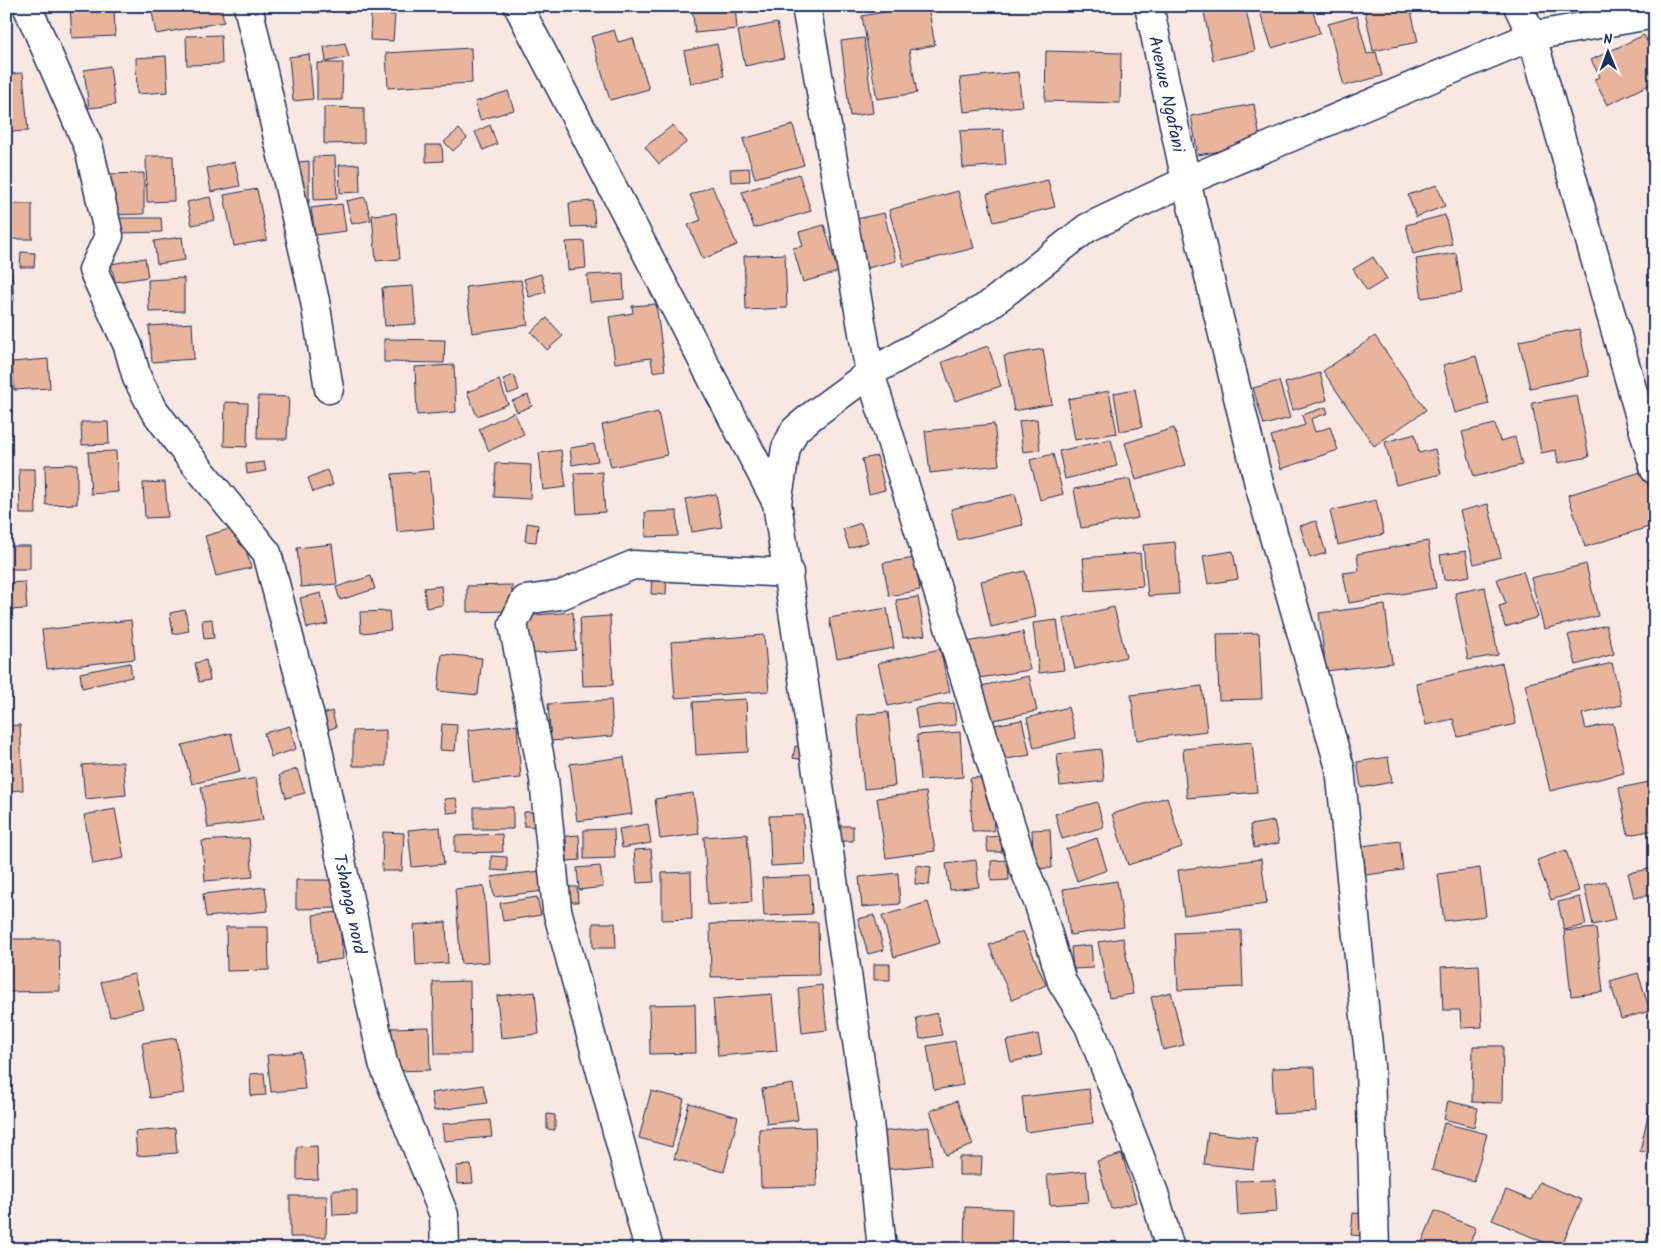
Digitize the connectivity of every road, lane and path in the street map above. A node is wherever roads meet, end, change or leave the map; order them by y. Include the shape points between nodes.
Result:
1 (27, 6) edge
2 (248, 6) edge
3 (518, 6) edge
4 (806, 6) edge
5 (1149, 6) edge
6 (1518, 6) edge
7 (1655, 14) edge
8 (1532, 36) junction
9 (1186, 181) junction
10 (870, 373) junction
11 (329, 389) dead end
12 (1655, 470) edge
13 (777, 503) junction
14 (788, 573) junction
15 (445, 1249) edge
16 (649, 1249) edge
17 (882, 1249) edge
18 (1170, 1249) edge
19 (1376, 1249) edge

1 - 15 street, Tshanga nord via 89,148 109,236 93,270 128,346 137,378 159,417 267,553 316,740 383,1063 444,1215
2 - 11 street via 315,301
3 - 13 street
4 - 10 street
5 - 9 street, Avenue Ngafani
6 - 8 street
7 - 8 street
8 - 9 street
8 - 12 street
9 - 10 street via 1087,228 988,306
9 - 19 street, Avenue Ngafani via 1259,484 1340,768 1370,1066
10 - 13 street via 796,430 786,448
10 - 18 street via 1062,982 1089,1026 1154,1193
13 - 14 street
14 - 16 street via 633,564 560,595 525,600 513,624 544,779 557,910
14 - 17 street via 869,1122

